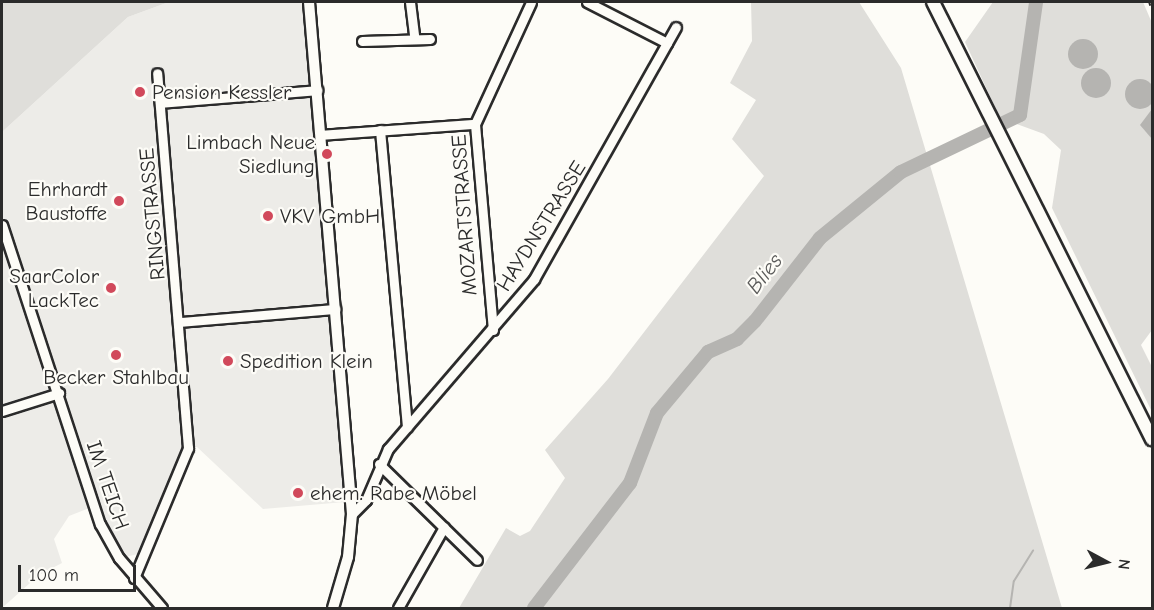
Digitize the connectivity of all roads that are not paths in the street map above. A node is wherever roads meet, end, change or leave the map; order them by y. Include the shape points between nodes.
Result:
1 (309, 2) edge
2 (410, 2) edge
3 (531, 2) edge
4 (587, 2) edge
5 (933, 2) edge
6 (676, 27) dead end
7 (414, 37) junction
8 (430, 39) dead end
9 (362, 41) dead end
10 (667, 43) junction
11 (157, 73) dead end
12 (317, 90) junction
13 (160, 103) junction
14 (475, 124) junction
15 (380, 130) junction
16 (320, 135) junction
17 (2, 225) edge
18 (335, 309) junction
19 (180, 322) junction
20 (493, 330) junction
21 (59, 393) junction
22 (2, 411) edge
23 (407, 427) junction
24 (1152, 439) edge
25 (379, 464) junction
26 (352, 514) junction
27 (444, 527) junction
28 (477, 560) dead end
29 (134, 578) junction
30 (162, 609) edge
31 (333, 609) edge
32 (398, 609) edge

1 - 12 street
2 - 7 street
3 - 14 street, MOZARTSTRASSE
4 - 10 street
5 - 24 main road
6 - 10 street, HAYDNSTRASSE
7 - 8 street
7 - 9 street
10 - 20 street, HAYDNSTRASSE via 554,246
11 - 13 street, RINGSTRASSE
12 - 13 street
12 - 16 street
13 - 19 street, RINGSTRASSE
14 - 15 street
14 - 20 street, MOZARTSTRASSE
15 - 16 street
15 - 23 street
16 - 18 street
17 - 21 street, IM TEICH
18 - 19 street
18 - 26 street
19 - 29 street, RINGSTRASSE via 188,448
20 - 23 street, HAYDNSTRASSE
21 - 22 street
21 - 29 street, IM TEICH via 100,524
23 - 25 street, HAYDNSTRASSE
25 - 26 street, HAYDNSTRASSE via 366,500
25 - 27 street
26 - 31 street via 348,557
27 - 28 street
27 - 32 street
29 - 30 street, IM TEICH

